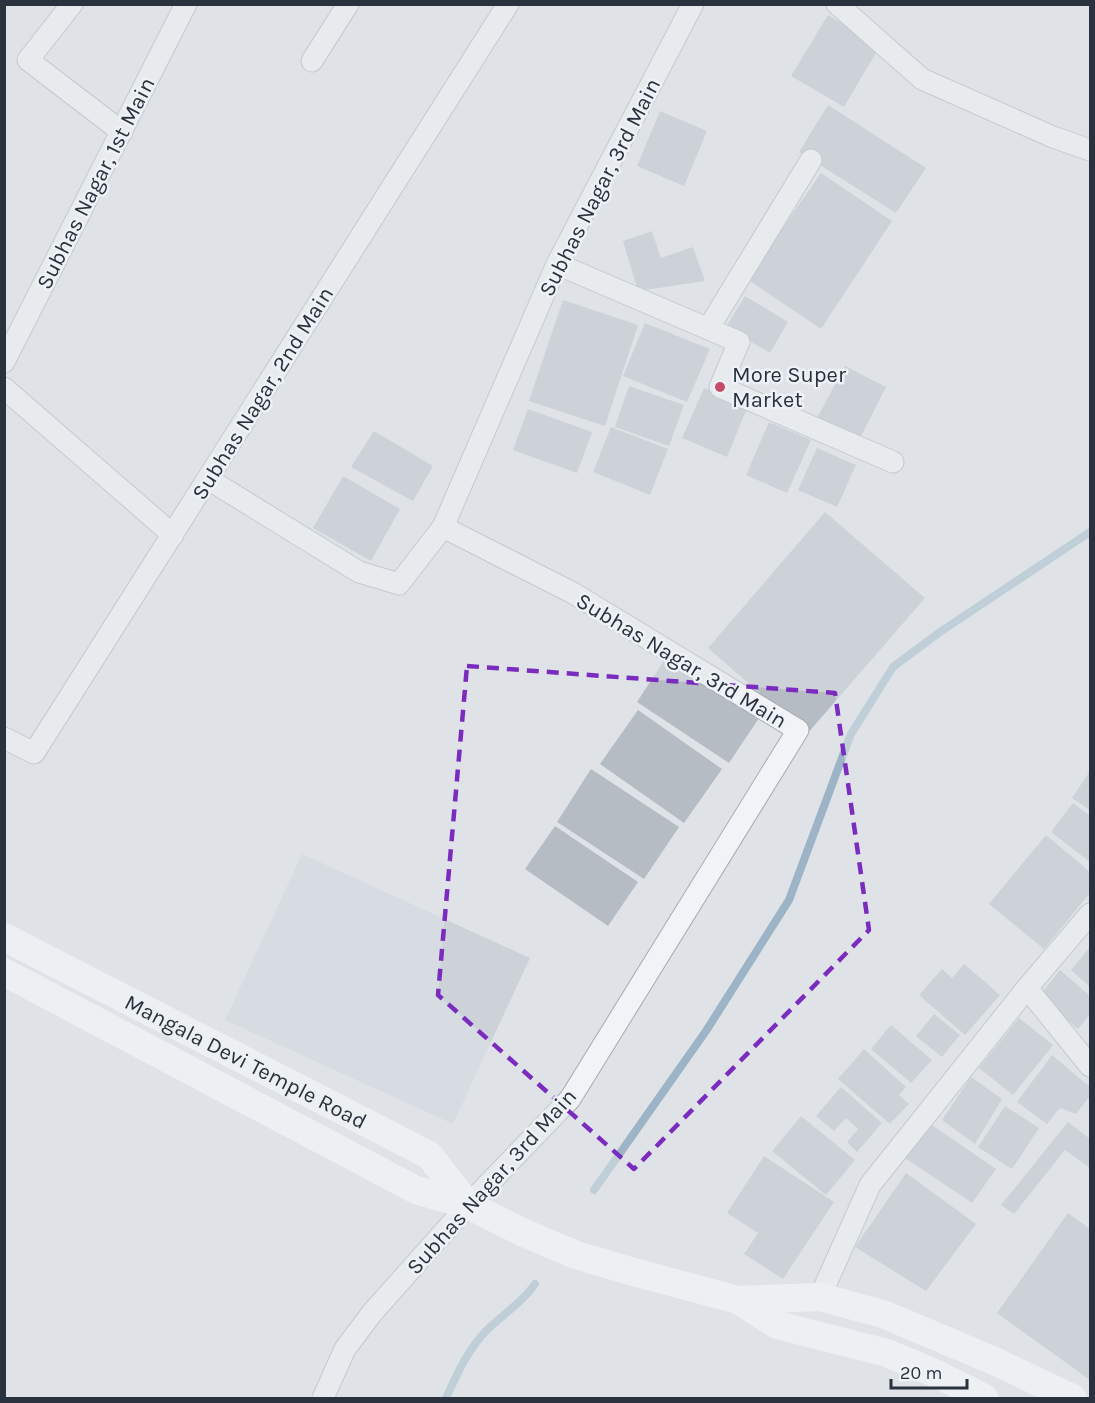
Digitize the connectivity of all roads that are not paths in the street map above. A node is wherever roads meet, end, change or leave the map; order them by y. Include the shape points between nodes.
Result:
1 (72, 4) edge
2 (186, 4) edge
3 (348, 4) edge
4 (508, 4) edge
5 (693, 4) edge
6 (837, 4) edge
7 (312, 61) dead end
8 (122, 132) junction
9 (1090, 150) edge
10 (811, 160) dead end
11 (557, 264) junction
12 (708, 329) junction
13 (4, 362) edge
14 (4, 388) edge
15 (893, 462) dead end
16 (208, 479) junction
17 (443, 527) junction
18 (172, 535) junction
19 (4, 738) edge
20 (1090, 914) edge
21 (4, 937) edge
22 (4, 972) edge
23 (1027, 988) junction
24 (1090, 1066) edge
25 (468, 1205) junction
26 (820, 1297) junction
27 (738, 1300) junction
28 (1037, 1391) edge
29 (323, 1398) edge
30 (984, 1398) edge
31 (1072, 1398) edge

1 - 8 street via 28,60
2 - 8 street, Subhas Nagar, 1st Main
3 - 7 street
4 - 16 street, Subhas Nagar, 2nd Main
5 - 11 street, Subhas Nagar, 3rd Main
6 - 9 street via 922,79
8 - 13 street, Subhas Nagar, 1st Main
10 - 12 street
11 - 12 street
11 - 17 street, Subhas Nagar, 3rd Main
12 - 15 street via 739,342 720,387
14 - 18 street
16 - 17 street via 359,572 399,584
16 - 18 street, Subhas Nagar, 2nd Main
17 - 25 street, Subhas Nagar, 3rd Main via 573,593 798,730 570,1100
18 - 19 street, Subhas Nagar, 2nd Main via 34,753
20 - 23 street
21 - 25 main road, Mangala Devi Temple Road via 429,1155
22 - 25 main road, Mangala Devi Temple Road via 416,1190
23 - 24 street
23 - 26 street via 870,1185
25 - 27 main road, Mangala Devi Temple Road via 576,1255
25 - 29 street, Subhas Nagar, 3rd Main via 372,1313 345,1349
26 - 27 main road, Mangala Devi Temple Road
26 - 28 main road, Mangala Devi Temple Road via 883,1314 992,1360
27 - 30 main road, Mangala Devi Temple Road via 777,1325 887,1353
28 - 31 main road, Mangala Devi Temple Road

